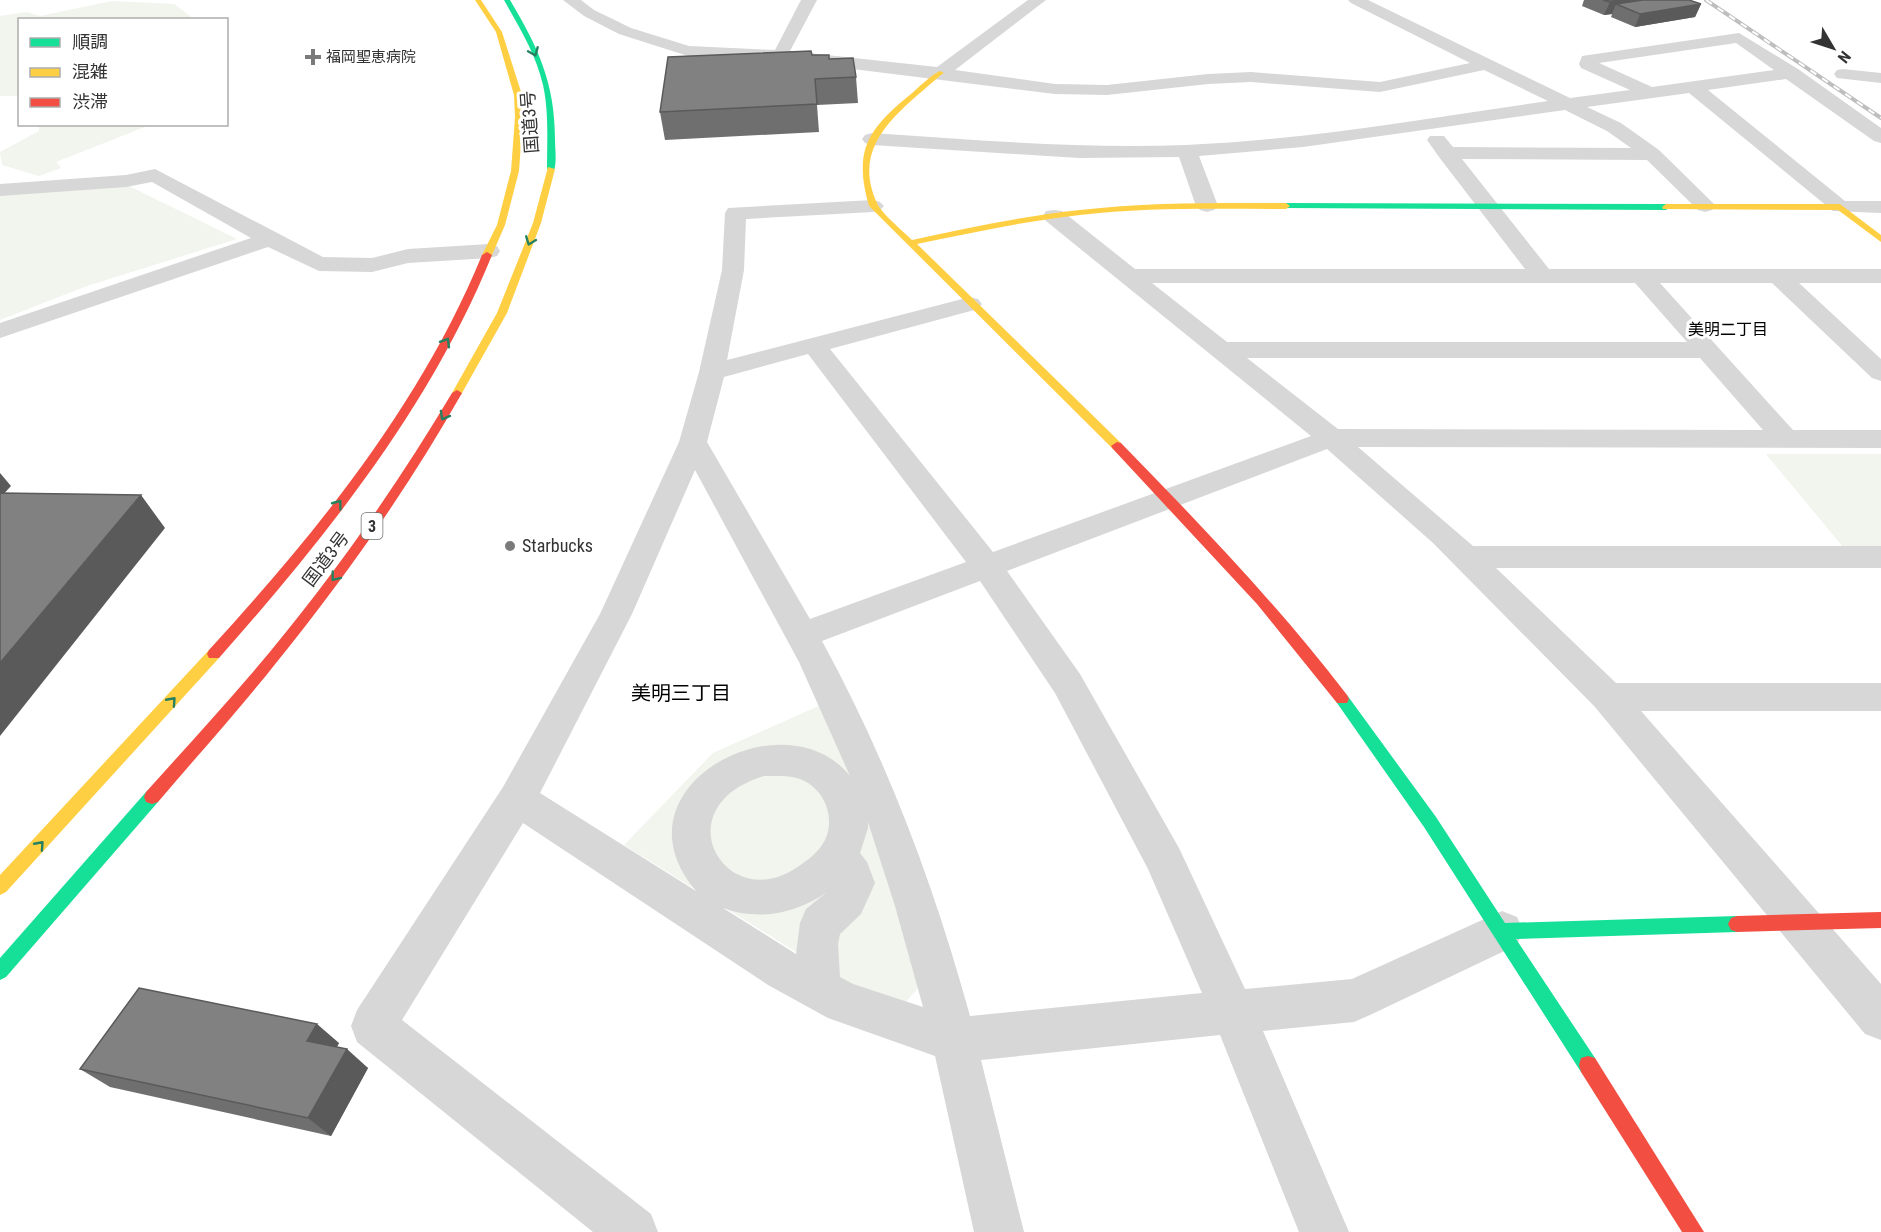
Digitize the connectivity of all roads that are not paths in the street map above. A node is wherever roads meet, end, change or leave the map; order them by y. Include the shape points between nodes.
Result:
1 (478, 0) edge
2 (507, 0) edge
3 (571, 0) edge
4 (809, 0) edge
5 (1038, 0) edge
6 (1356, 0) edge
7 (780, 55) junction
8 (1487, 64) junction
9 (940, 73) junction
10 (1792, 74) junction
11 (1843, 74) dead end
12 (1881, 78) edge
13 (1693, 87) junction
14 (1648, 93) junction
15 (1568, 104) junction
16 (1426, 124) junction
17 (1881, 136) edge
18 (872, 139) junction
19 (1187, 151) junction
20 (1446, 153) junction
21 (1652, 154) junction
22 (0, 190) edge
23 (873, 206) junction
24 (1207, 206) junction
25 (1487, 206) junction
26 (1705, 206) junction
27 (1840, 207) junction
28 (1881, 207) edge
29 (1054, 216) junction
30 (1881, 239) edge
31 (269, 240) junction
32 (910, 243) junction
33 (489, 251) junction
34 (1128, 276) junction
35 (1542, 276) junction
36 (1641, 276) junction
37 (1881, 276) edge
38 (1779, 277) junction
39 (970, 304) junction
40 (0, 331) edge
41 (815, 346) junction
42 (1221, 350) junction
43 (1706, 350) junction
44 (712, 372) junction
45 (1881, 373) edge
46 (1331, 438) junction
47 (1786, 439) junction
48 (1881, 439) edge
49 (693, 442) junction
50 (1168, 498) junction
51 (1466, 557) junction
52 (1881, 557) edge
53 (987, 567) junction
54 (803, 635) junction
55 (1881, 696) edge
56 (1608, 697) junction
57 (851, 734) junction
58 (814, 768) junction
59 (517, 799) junction
60 (835, 860) junction
61 (0, 887) edge
62 (1881, 920) edge
63 (1797, 922) junction
64 (1502, 931) junction
65 (0, 971) edge
66 (819, 990) junction
67 (1232, 1011) junction
68 (1881, 1018) edge
69 (954, 1040) junction
70 (633, 1232) edge
71 (999, 1232) edge
72 (1324, 1232) edge
73 (1694, 1232) edge

1 - 33 main road, 国道3号 / 3 via 499,32 518,95 515,171 501,225
2 -> 65 main road, 国道3号 / 3 via 545,76 551,168 537,223 502,313 430,440 357,547 272,659
3 - 7 street via 624,31 688,51
4 - 7 street
5 - 9 street
6 - 8 street
7 - 9 street
8 - 9 street via 1380,87 1251,77 1081,90
8 - 15 street
9 - 18 main road via 884,121
10 - 13 street
10 - 14 street via 1739,38 1588,60 1587,64
10 - 17 street
11 - 12 street
13 - 14 street
13 - 27 street
14 - 15 street
15 - 16 street
15 - 21 street via 1614,127
16 - 19 street via 1303,141
16 - 20 street
18 - 19 street via 1079,152
18 - 23 main road via 863,162 865,185
19 - 24 street
20 - 21 street
20 - 25 street
21 - 26 street
22 - 31 street via 126,181 155,175
23 - 32 main road
23 - 44 street via 736,213 733,270
24 - 25 main road
24 - 29 main road via 1143,207
25 - 26 main road
25 - 35 street
26 - 27 main road
27 - 28 street
27 - 30 main road
29 - 32 main road
29 - 34 street
31 - 33 street via 319,264 372,265 408,256
31 - 40 street
32 - 39 main road
61 -> 33 main road, 国道3号 / 3 via 225,643 323,525 386,441 458,321
34 - 35 street
34 - 42 street
35 - 36 street
36 - 38 street
36 - 43 street
37 - 38 street
38 - 45 street
39 - 41 street
39 - 50 main road
41 - 44 street
41 - 53 street
42 - 43 street
42 - 46 street
43 - 47 street
44 - 49 street
46 - 47 street
46 - 50 street
46 - 51 street
47 - 48 street
49 - 54 street
49 - 59 street via 616,614
50 - 53 street
50 - 64 main road via 1334,689
51 - 52 street
51 - 56 street
53 - 54 street
53 - 67 street via 1068,684 1165,861
54 - 57 street
55 - 56 street
56 - 63 street
57 - 58 street
57 - 69 street via 880,801 923,927
58 - 60 street via 834,782 846,801 849,824 843,848
58 - 60 street via 764,761 739,769 716,783 700,801 690,843 696,864 711,881 732,893 757,898 783,895 807,885
59 - 66 street
59 - 70 street via 373,1026
60 - 66 street via 847,865 853,876 852,893 842,909 821,923 817,944
62 - 63 main road
63 - 64 main road
63 - 68 street
64 - 67 street via 1354,1000
64 - 73 main road
66 - 69 street via 844,1003
67 - 69 street
67 - 72 street
69 - 71 street

